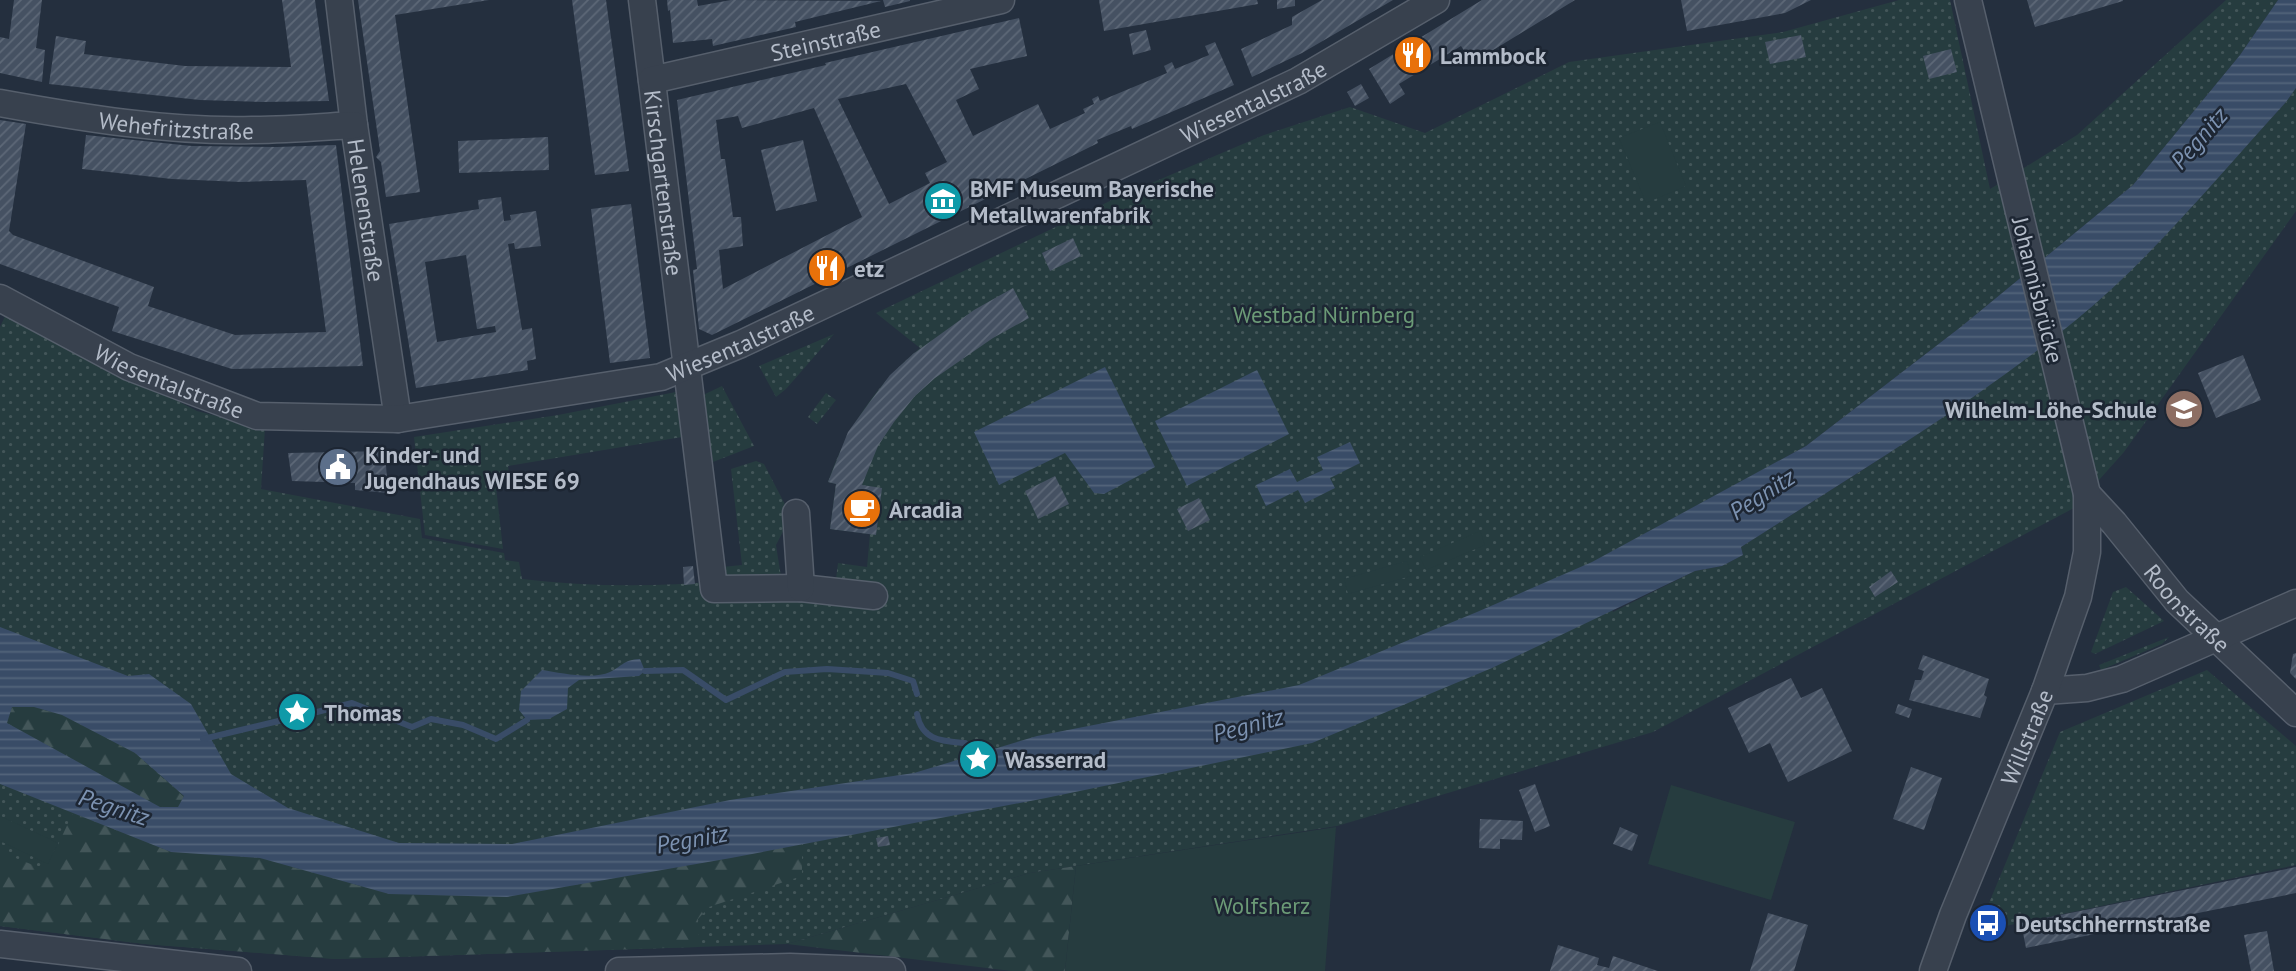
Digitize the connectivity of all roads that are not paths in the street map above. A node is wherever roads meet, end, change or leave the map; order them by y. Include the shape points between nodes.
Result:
1 (339, 0) edge
2 (642, 0) edge
3 (1001, 0) edge
4 (1435, 0) edge
5 (1968, 0) edge
6 (652, 80) junction
7 (0, 103) edge
8 (354, 125) junction
9 (0, 298) edge
10 (687, 366) junction
11 (398, 419) junction
12 (2087, 494) junction
13 (796, 513) dead end
14 (801, 588) junction
15 (874, 597) dead end
16 (2296, 603) edge
17 (2215, 638) junction
18 (2045, 691) junction
19 (2296, 713) edge
20 (0, 944) edge
21 (790, 969) edge
22 (238, 971) edge
23 (619, 971) edge
24 (892, 971) edge
25 (1933, 971) edge

1 - 8 street, Helenenstraße
2 - 6 street, Kirschgartenstraße
3 - 6 street, Steinstraße
4 - 10 street, Wiesentalstraße via 1298,81
5 - 12 street, Johannisbrücke
6 - 10 street, Kirschgartenstraße
7 - 8 street, Wehefritzstraße via 180,128
8 - 11 street, Helenenstraße
9 - 11 street, Wiesentalstraße via 129,367 257,416
10 - 11 street, Wiesentalstraße via 660,377
10 - 14 street, Kirschgartenstraße via 714,589
12 - 17 street, Roonstraße via 2177,601
12 - 18 street, Willstraße via 2088,538 2078,597
13 - 14 street
14 - 15 street
16 - 17 street
17 - 18 street via 2122,679
17 - 19 street, Roonstraße
18 - 25 street, Willstraße
20 - 22 street
21 - 23 street
21 - 24 street

